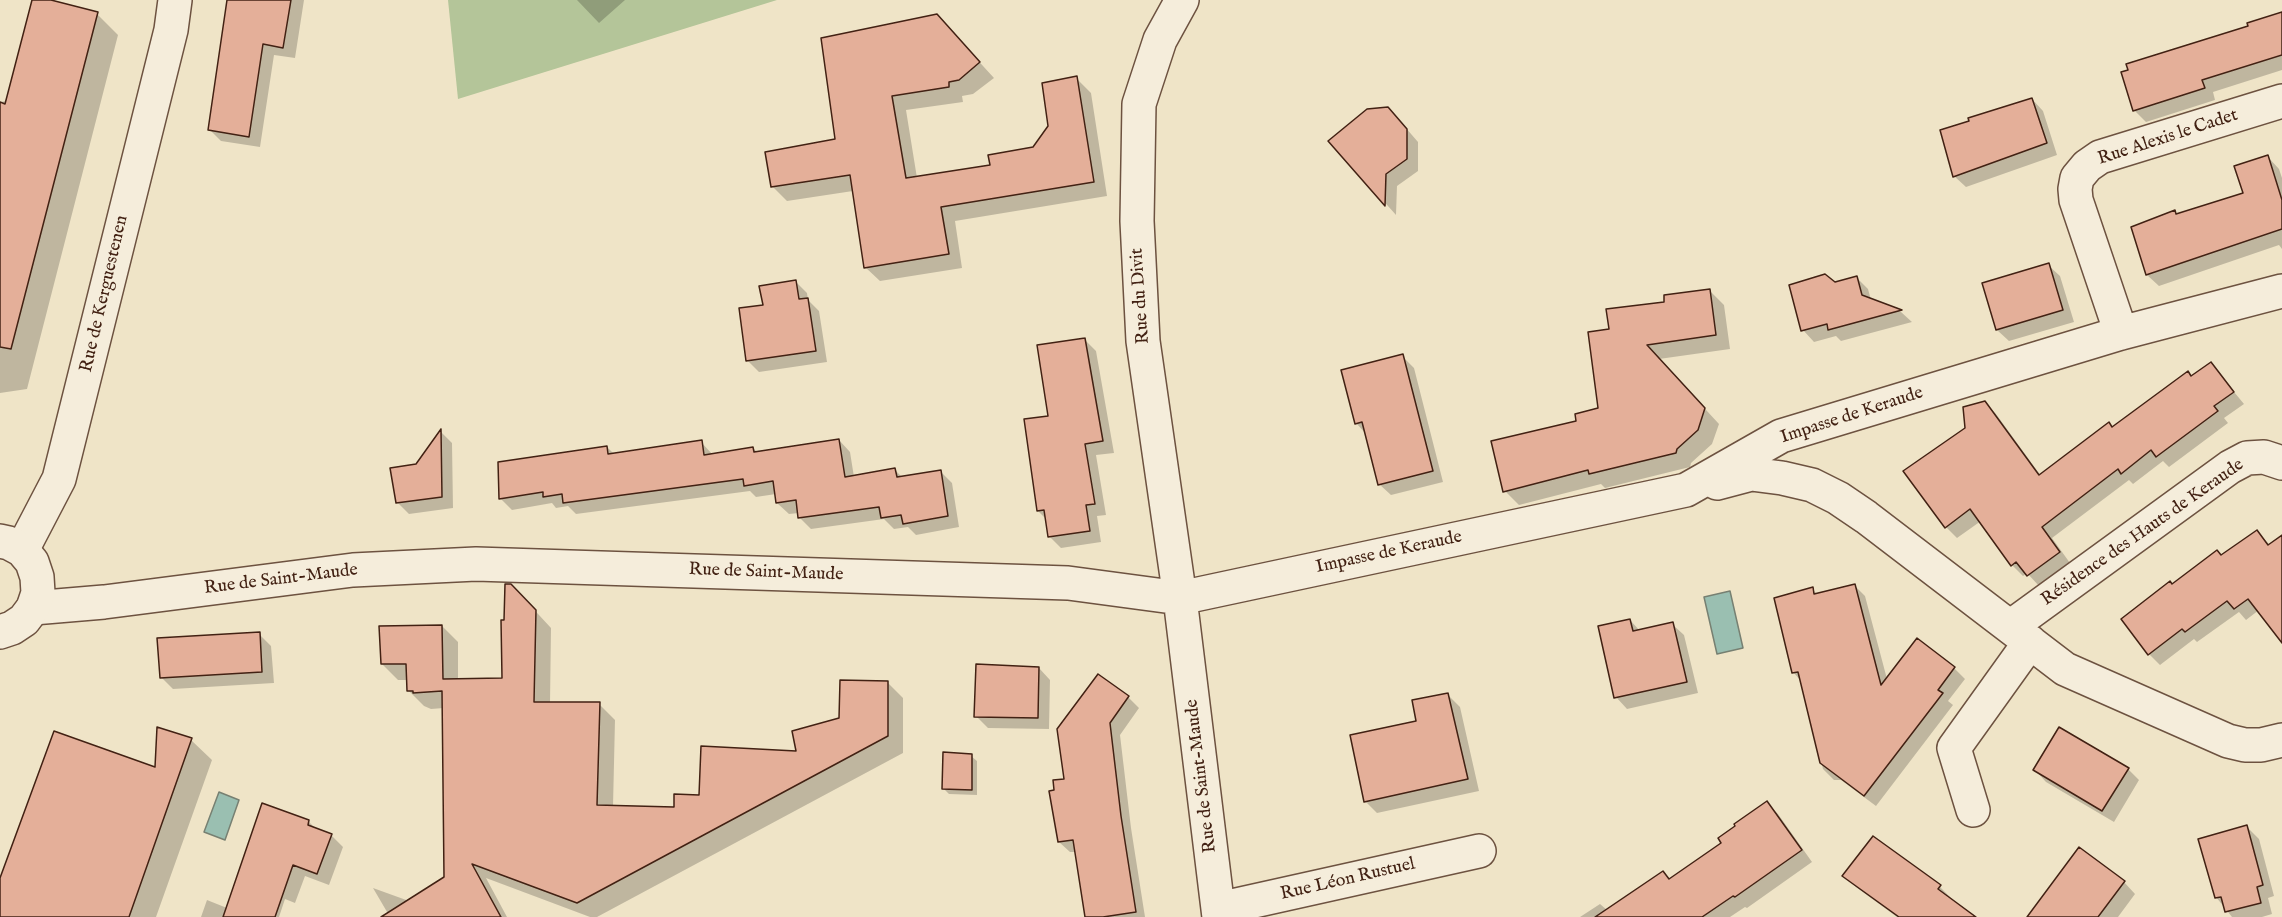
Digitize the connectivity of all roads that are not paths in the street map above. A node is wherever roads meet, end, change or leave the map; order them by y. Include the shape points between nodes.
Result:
1 (1182, 0) edge
2 (173, 15) edge
3 (2282, 101) edge
4 (2282, 291) edge
5 (2121, 333) junction
6 (2282, 463) edge
7 (1686, 490) junction
8 (11, 545) edge
9 (1180, 598) junction
10 (33, 608) junction
11 (0, 632) edge
12 (2020, 634) junction
13 (2282, 740) edge
14 (1973, 810) dead end
15 (1479, 851) dead end
16 (1218, 913) edge

1 - 9 street, Rue du Divit via 1160,40 1140,104 1137,221 1143,340
2 - 8 street, Rue de Kerguestenen via 59,479
3 - 5 street, Rue Alexis le Cadet via 2100,157 2077,178 2076,200
4 - 5 street, Impasse de Keraude
5 - 7 street, Impasse de Keraude via 1781,436
6 - 12 street, Résidence des Hauts de Keraude via 2264,457 2247,458 2230,467
7 - 9 street, Impasse de Keraude
7 - 12 street via 1751,474 1812,486 1866,517
8 - 10 street via 32,562 38,593
9 - 10 street, Rue de Saint-Maude via 1068,583 476,564 353,570
9 - 16 street, Rue de Saint-Maude
10 - 11 street via 18,624
12 - 13 street via 2065,669 2228,741 2261,745
12 - 14 street, Résidence des Hauts de Keraude via 1954,748
15 - 16 street, Rue Léon Rustuel

